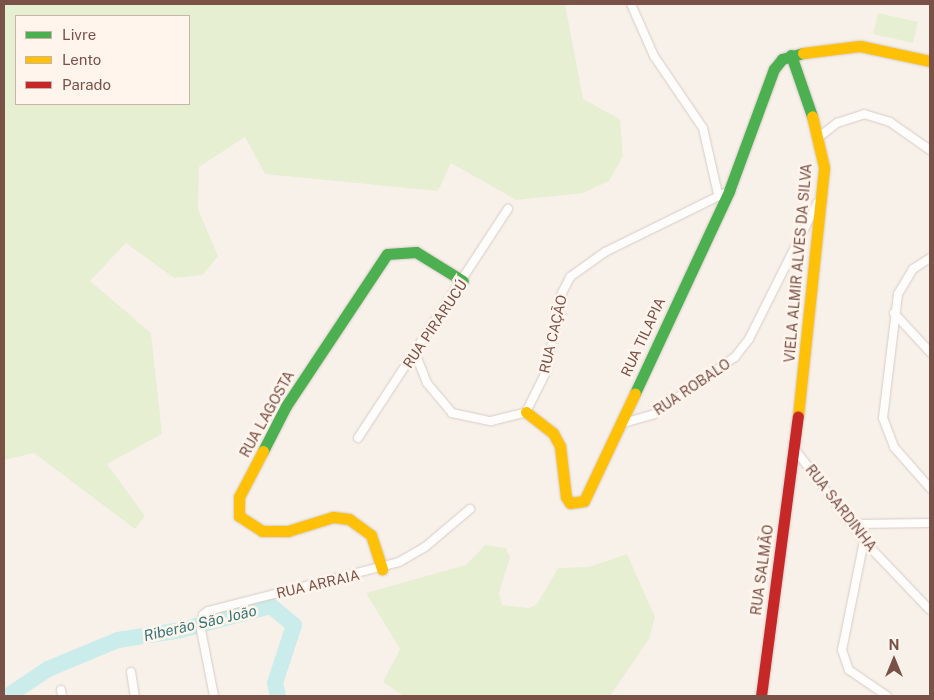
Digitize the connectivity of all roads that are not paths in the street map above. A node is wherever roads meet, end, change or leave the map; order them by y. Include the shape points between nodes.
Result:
1 (631, 4) edge
2 (791, 55) junction
3 (930, 61) edge
4 (819, 137) junction
5 (930, 150) edge
6 (724, 193) junction
7 (819, 199) junction
8 (508, 209) dead end
9 (930, 258) edge
10 (464, 281) junction
11 (894, 313) junction
12 (930, 352) edge
13 (416, 353) junction
14 (526, 412) junction
15 (620, 424) junction
16 (358, 438) dead end
17 (794, 448) junction
18 (930, 488) edge
19 (470, 509) dead end
20 (930, 523) edge
21 (856, 524) junction
22 (864, 541) junction
23 (382, 569) junction
24 (930, 610) edge
25 (131, 672) dead end
26 (135, 696) edge
27 (214, 696) edge
28 (760, 696) edge
29 (888, 696) edge

1 - 6 street via 654,56 703,128
2 - 3 street via 875,46
2 - 4 street, VIELA ALMIR ALVES DA SILVA
2 - 6 street, RUA TILAPIA via 774,69
4 - 5 street via 837,123 864,114 890,122
4 - 7 street, VIELA ALMIR ALVES DA SILVA via 824,167
6 - 14 street, RUA CAÇÃO via 605,252 570,277 562,293 546,372
6 - 15 street, RUA TILAPIA
7 - 15 street, RUA ROBALO via 749,339 735,357 654,414
7 - 17 street, VIELA ALMIR ALVES DA SILVA
8 - 10 street, RUA PIRARUCÚ
9 - 11 street via 904,280
10 - 13 street, RUA PIRARUCÚ
10 - 23 street, RUA LAGOSTA via 416,252 403,250 378,262 286,406 239,497 239,516 262,531 288,530 333,517 349,519 371,535
11 - 12 street
11 - 18 street via 883,418 894,447
13 - 14 street via 427,383 452,413 491,421
13 - 16 street, RUA PIRARUCÚ
14 - 15 street, RUA TILAPIA via 556,438 570,502 588,496
17 - 21 street, RUA SARDINHA
17 - 28 street, RUA SALMÃO
19 - 23 street, RUA ARRAIA via 426,547
20 - 21 street
21 - 22 street, RUA SARDINHA
22 - 24 street, RUA SARDINHA
22 - 29 street via 842,650 849,670
23 - 27 street, RUA ARRAIA via 216,608 201,620 202,641
25 - 26 street

